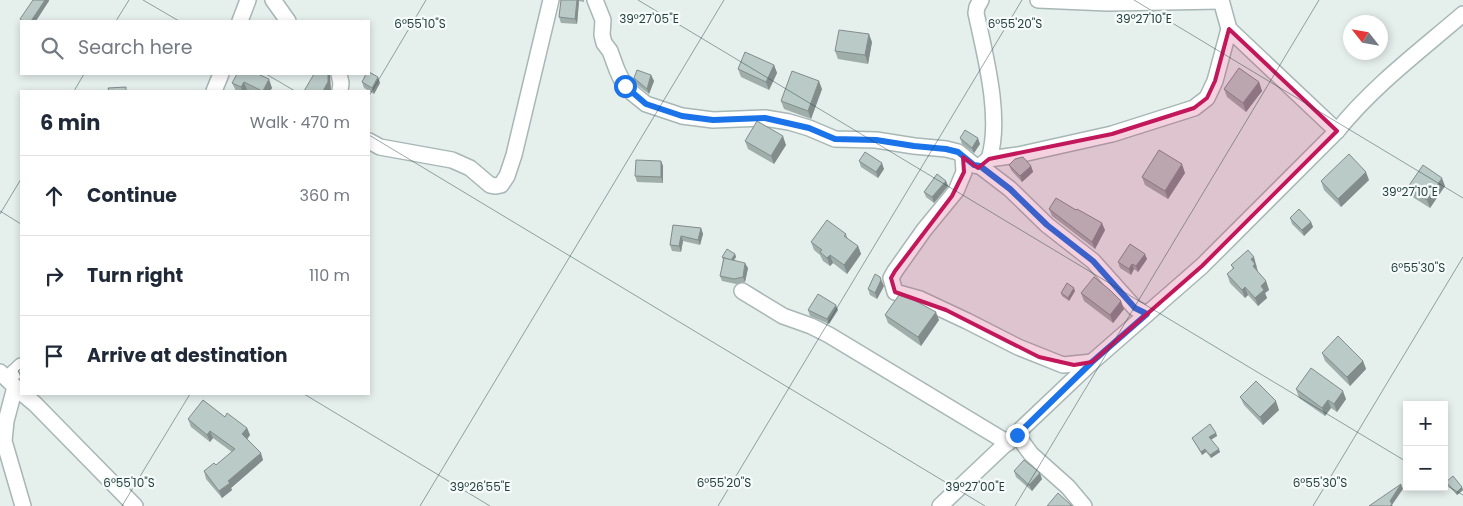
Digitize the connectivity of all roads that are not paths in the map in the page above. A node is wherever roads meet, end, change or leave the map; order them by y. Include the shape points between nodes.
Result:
1 (248, 0) edge
2 (273, 0) edge
3 (551, 0) edge
4 (595, 0) edge
5 (981, 0) edge
6 (1038, 0) edge
7 (1221, 0) edge
8 (1108, 2) edge
9 (1463, 14) edge
10 (240, 20) edge
11 (287, 20) edge
12 (1229, 29) junction
13 (221, 75) edge
14 (339, 75) edge
15 (214, 90) edge
16 (340, 90) edge
17 (1337, 131) junction
18 (370, 142) edge
19 (963, 157) junction
20 (985, 163) junction
21 (742, 291) dead end
22 (1147, 314) junction
23 (1092, 362) junction
24 (20, 368) edge
25 (13, 385) edge
26 (25, 395) edge
27 (1012, 439) junction
28 (22, 506) edge
29 (135, 506) edge
30 (940, 506) edge
31 (1084, 506) edge

1 - 10 street
2 - 11 street
3 - 18 street via 514,155 501,185 490,185 470,168 452,160 380,147
4 - 19 street via 603,20 604,43 617,70 625,86 646,104 682,116 713,120 765,118 809,128 835,139 876,140 946,149
5 - 20 street via 976,13 991,80 994,142
6 - 8 street
7 - 8 street
7 - 12 street
9 - 17 street via 1374,90
12 - 17 street
12 - 20 street via 1215,81 1207,98 1194,108 1112,134
13 - 15 street
14 - 16 street
17 - 22 street via 1202,266
19 - 20 street via 974,165
19 - 23 street via 964,172 956,191 895,270 891,278 895,292 928,303 1063,365
20 - 22 street via 1047,225 1093,261 1135,308
21 - 27 street via 783,316 829,335
22 - 23 street
23 - 27 street
24 - 25 street
25 - 28 street via 4,441
26 - 29 street
27 - 30 street
27 - 31 street via 1068,487

